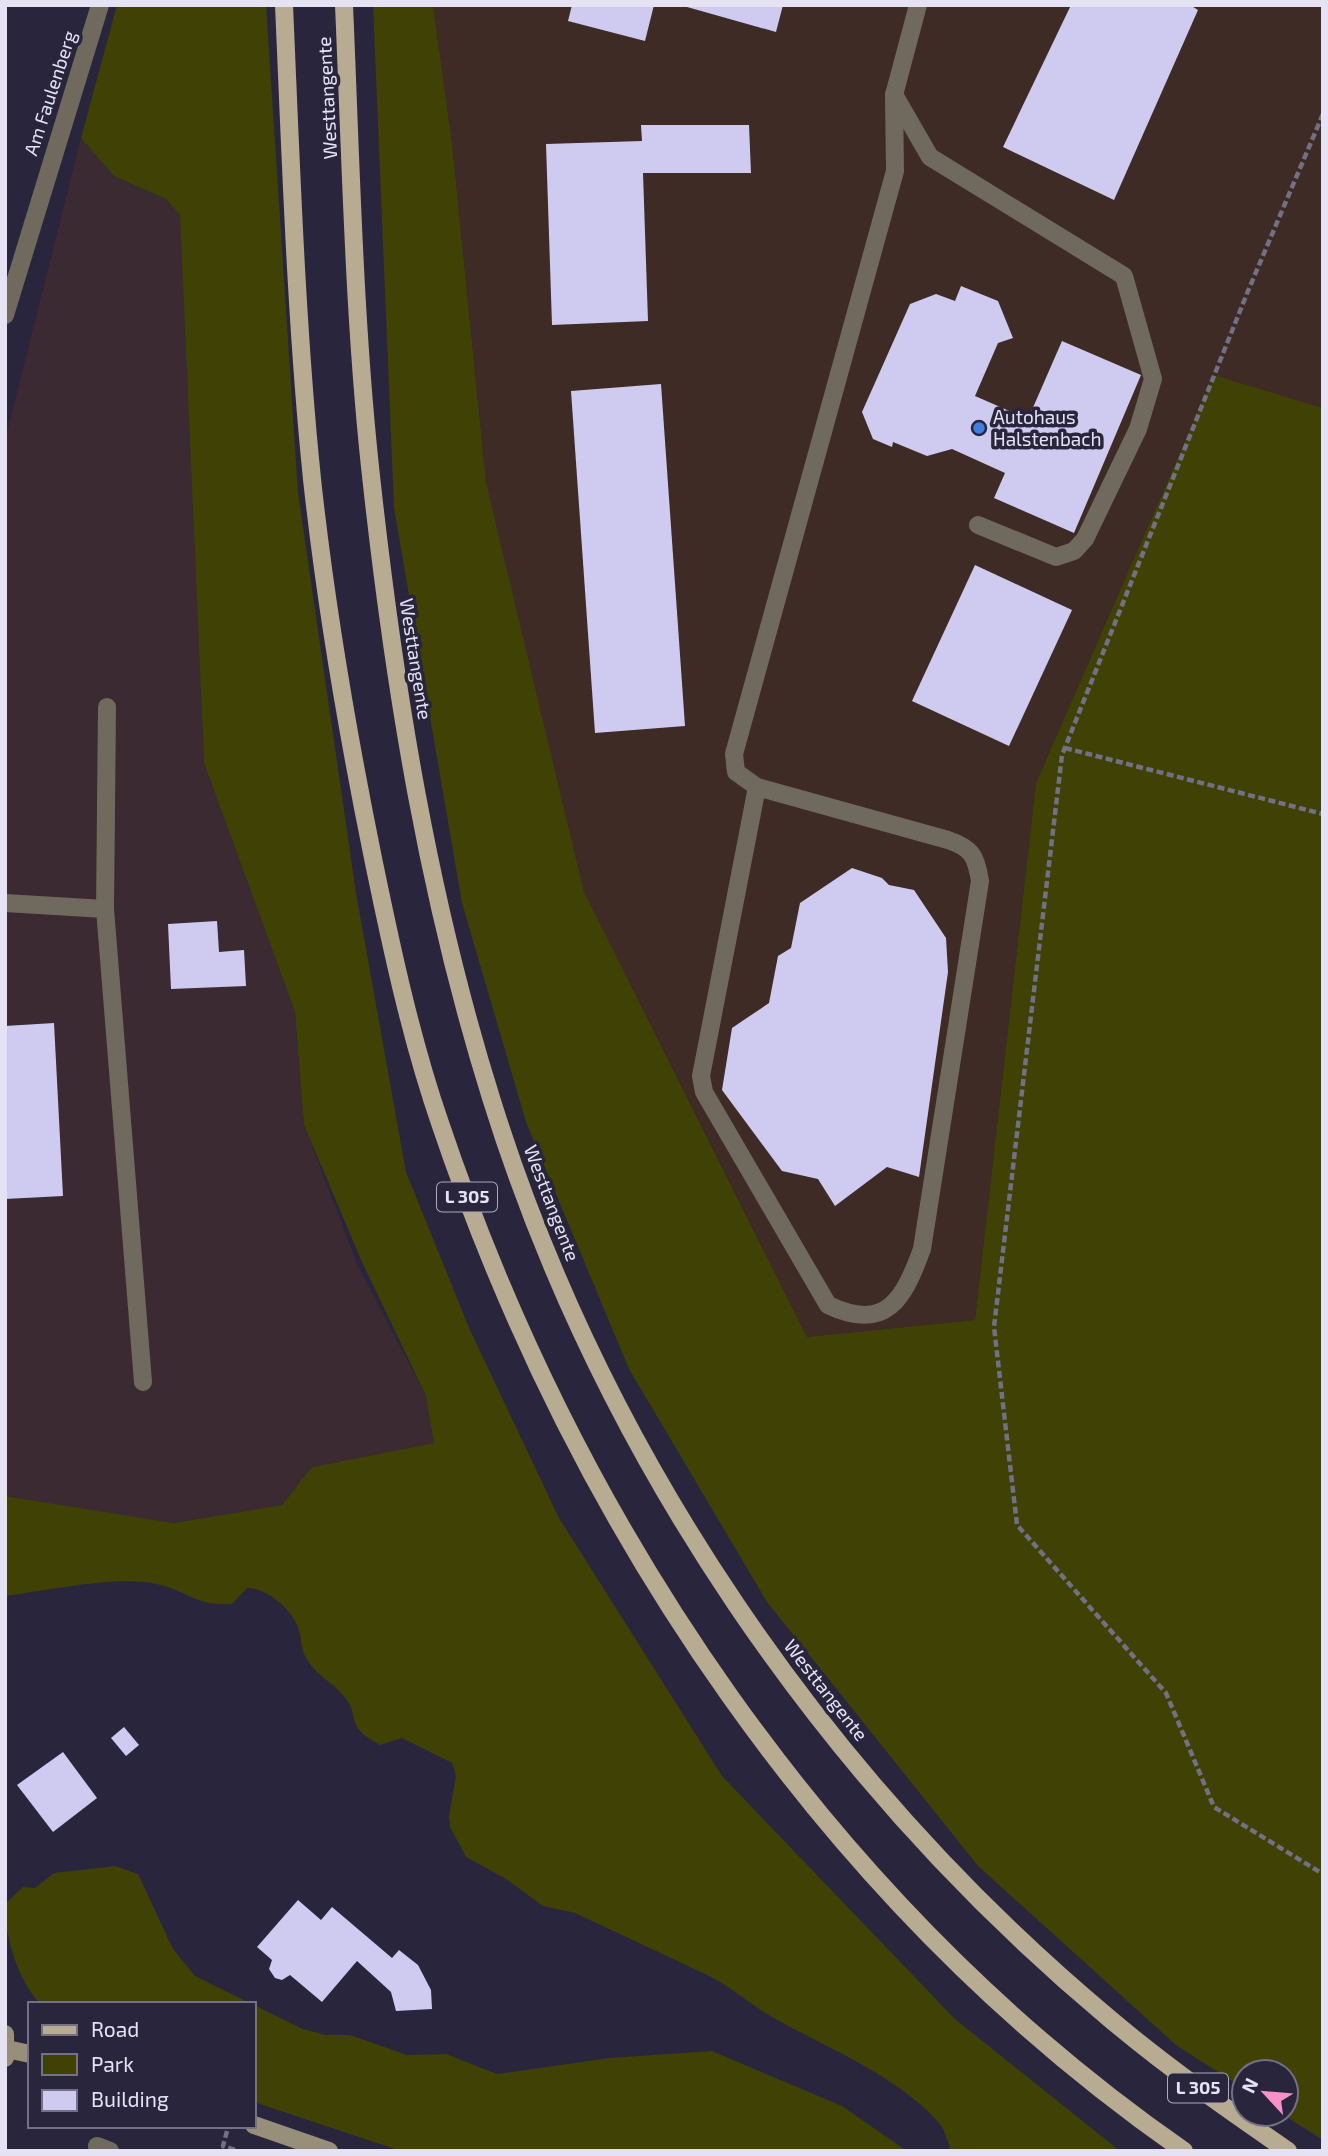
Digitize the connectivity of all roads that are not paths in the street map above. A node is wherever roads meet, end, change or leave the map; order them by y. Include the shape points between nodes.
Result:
1 (100, 5) edge
2 (284, 5) edge
3 (344, 5) edge
4 (918, 5) edge
5 (894, 95) junction
6 (5, 315) edge
7 (978, 525) dead end
8 (107, 707) dead end
9 (757, 787) junction
10 (5, 904) edge
11 (105, 909) junction
12 (143, 1382) dead end
13 (6, 2047) edge
14 (28, 2053) edge
15 (256, 2126) edge
16 (329, 2151) edge
17 (1184, 2151) edge
18 (1288, 2151) edge

1 - 6 street, Am Faulenberg
2 - 17 main road, Westtangente / L 305 via 302,374 342,698 384,910 438,1119 501,1282 563,1416 665,1604 789,1776 856,1856 1005,2006
3 - 18 main road, Westtangente / L 305 via 355,265 371,480 397,680 464,1004 528,1204 569,1301 614,1396 719,1578 775,1659 898,1814 1037,1955 1111,2020
4 - 5 street
5 - 7 street via 930,157 1124,276 1153,379 1138,429 1086,539 1074,551 1056,557
5 - 9 street via 895,171 734,754 736,772
8 - 11 street
9 - 9 street via 948,840 968,847 977,858 980,881 922,1249 908,1287 892,1307 871,1314 847,1314 828,1305 704,1092 701,1076
10 - 11 street
11 - 12 street
13 - 14 main road
15 - 16 main road

